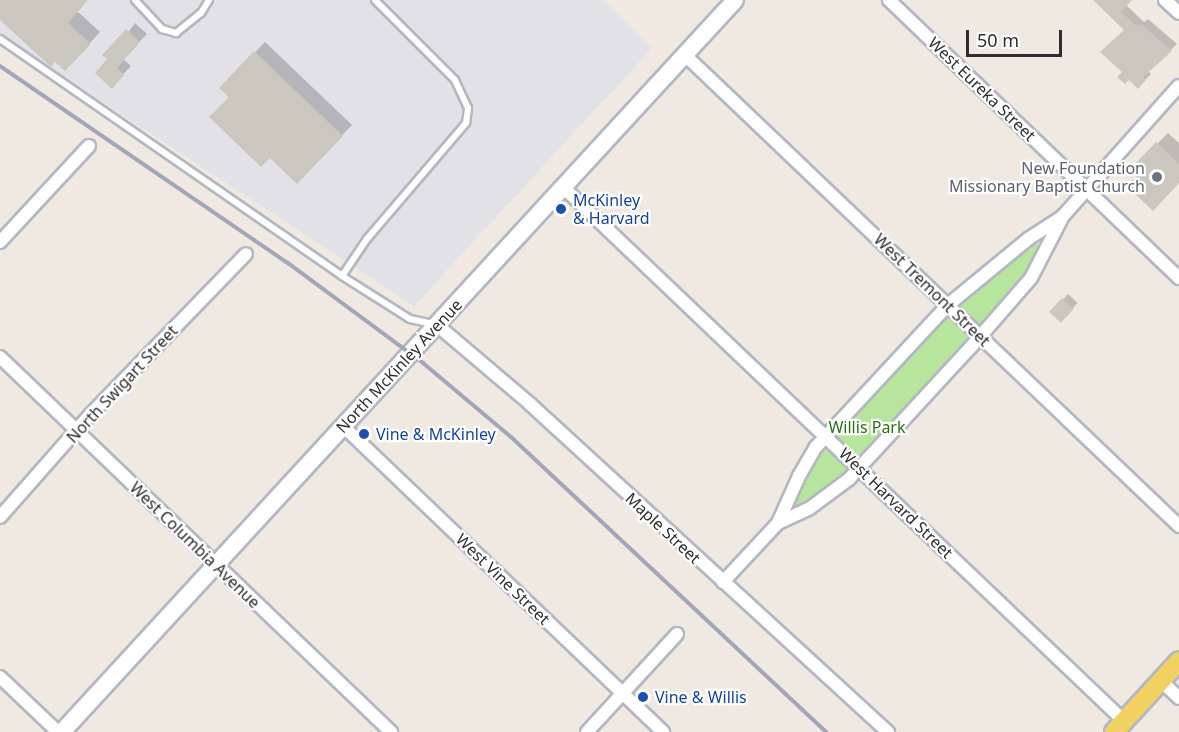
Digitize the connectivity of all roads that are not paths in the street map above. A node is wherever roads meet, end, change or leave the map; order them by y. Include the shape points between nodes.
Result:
1 (135, 0) edge
2 (210, 0) edge
3 (375, 0) edge
4 (735, 0) edge
5 (889, 0) edge
6 (1165, 0) edge
7 (1179, 13) edge
8 (0, 39) edge
9 (685, 55) junction
10 (1179, 86) edge
11 (89, 146) dead end
12 (563, 187) junction
13 (1086, 189) junction
14 (1063, 216) junction
15 (0, 242) edge
16 (246, 254) dead end
17 (342, 276) junction
18 (1179, 278) edge
19 (948, 305) junction
20 (437, 325) junction
21 (981, 337) junction
22 (0, 357) edge
23 (343, 426) junction
24 (77, 431) junction
25 (826, 436) junction
26 (859, 468) junction
27 (0, 517) edge
28 (778, 523) junction
29 (1179, 526) edge
30 (217, 566) junction
31 (723, 582) junction
32 (676, 634) dead end
33 (1179, 661) edge
34 (0, 677) edge
35 (1161, 681) junction
36 (622, 694) junction
37 (1179, 698) edge
38 (1119, 726) edge
39 (60, 732) edge
40 (391, 732) edge
41 (587, 732) edge
42 (663, 732) edge
43 (888, 732) edge

1 - 2 lane via 162,29 176,33 201,13
3 - 17 lane via 455,80 468,108 466,123 367,239
4 - 9 street, North McKinley Avenue
5 - 13 street, West Eureka Street
6 - 7 street
8 - 17 lane
9 - 12 street, North McKinley Avenue
9 - 19 street, West Tremont Street
10 - 13 street
11 - 15 street
12 - 20 street, North McKinley Avenue
12 - 25 street, West Harvard Street
13 - 14 street
13 - 18 street, West Eureka Street
14 - 19 street via 1020,245
14 - 21 street via 1031,278
16 - 24 street, North Swigart Street
17 - 20 lane via 410,319
19 - 21 street, West Tremont Street
19 - 25 street
20 - 23 street, North McKinley Avenue
20 - 31 street, Maple Street via 530,404
21 - 26 street
21 - 29 street, West Tremont Street
22 - 24 street, West Columbia Avenue
23 - 30 street, North McKinley Avenue
23 - 36 street, West Vine Street
24 - 27 street, North Swigart Street
24 - 30 street, West Columbia Avenue
25 - 26 street, West Harvard Street
25 - 28 street via 806,462
26 - 28 street via 810,508
26 - 38 street, West Harvard Street
28 - 31 street
30 - 39 street, North McKinley Avenue
30 - 40 street, West Columbia Avenue
31 - 43 street, Maple Street
32 - 36 street
33 - 35 main road
34 - 39 street
35 - 37 street
35 - 38 main road
36 - 41 street
36 - 42 street, West Vine Street

